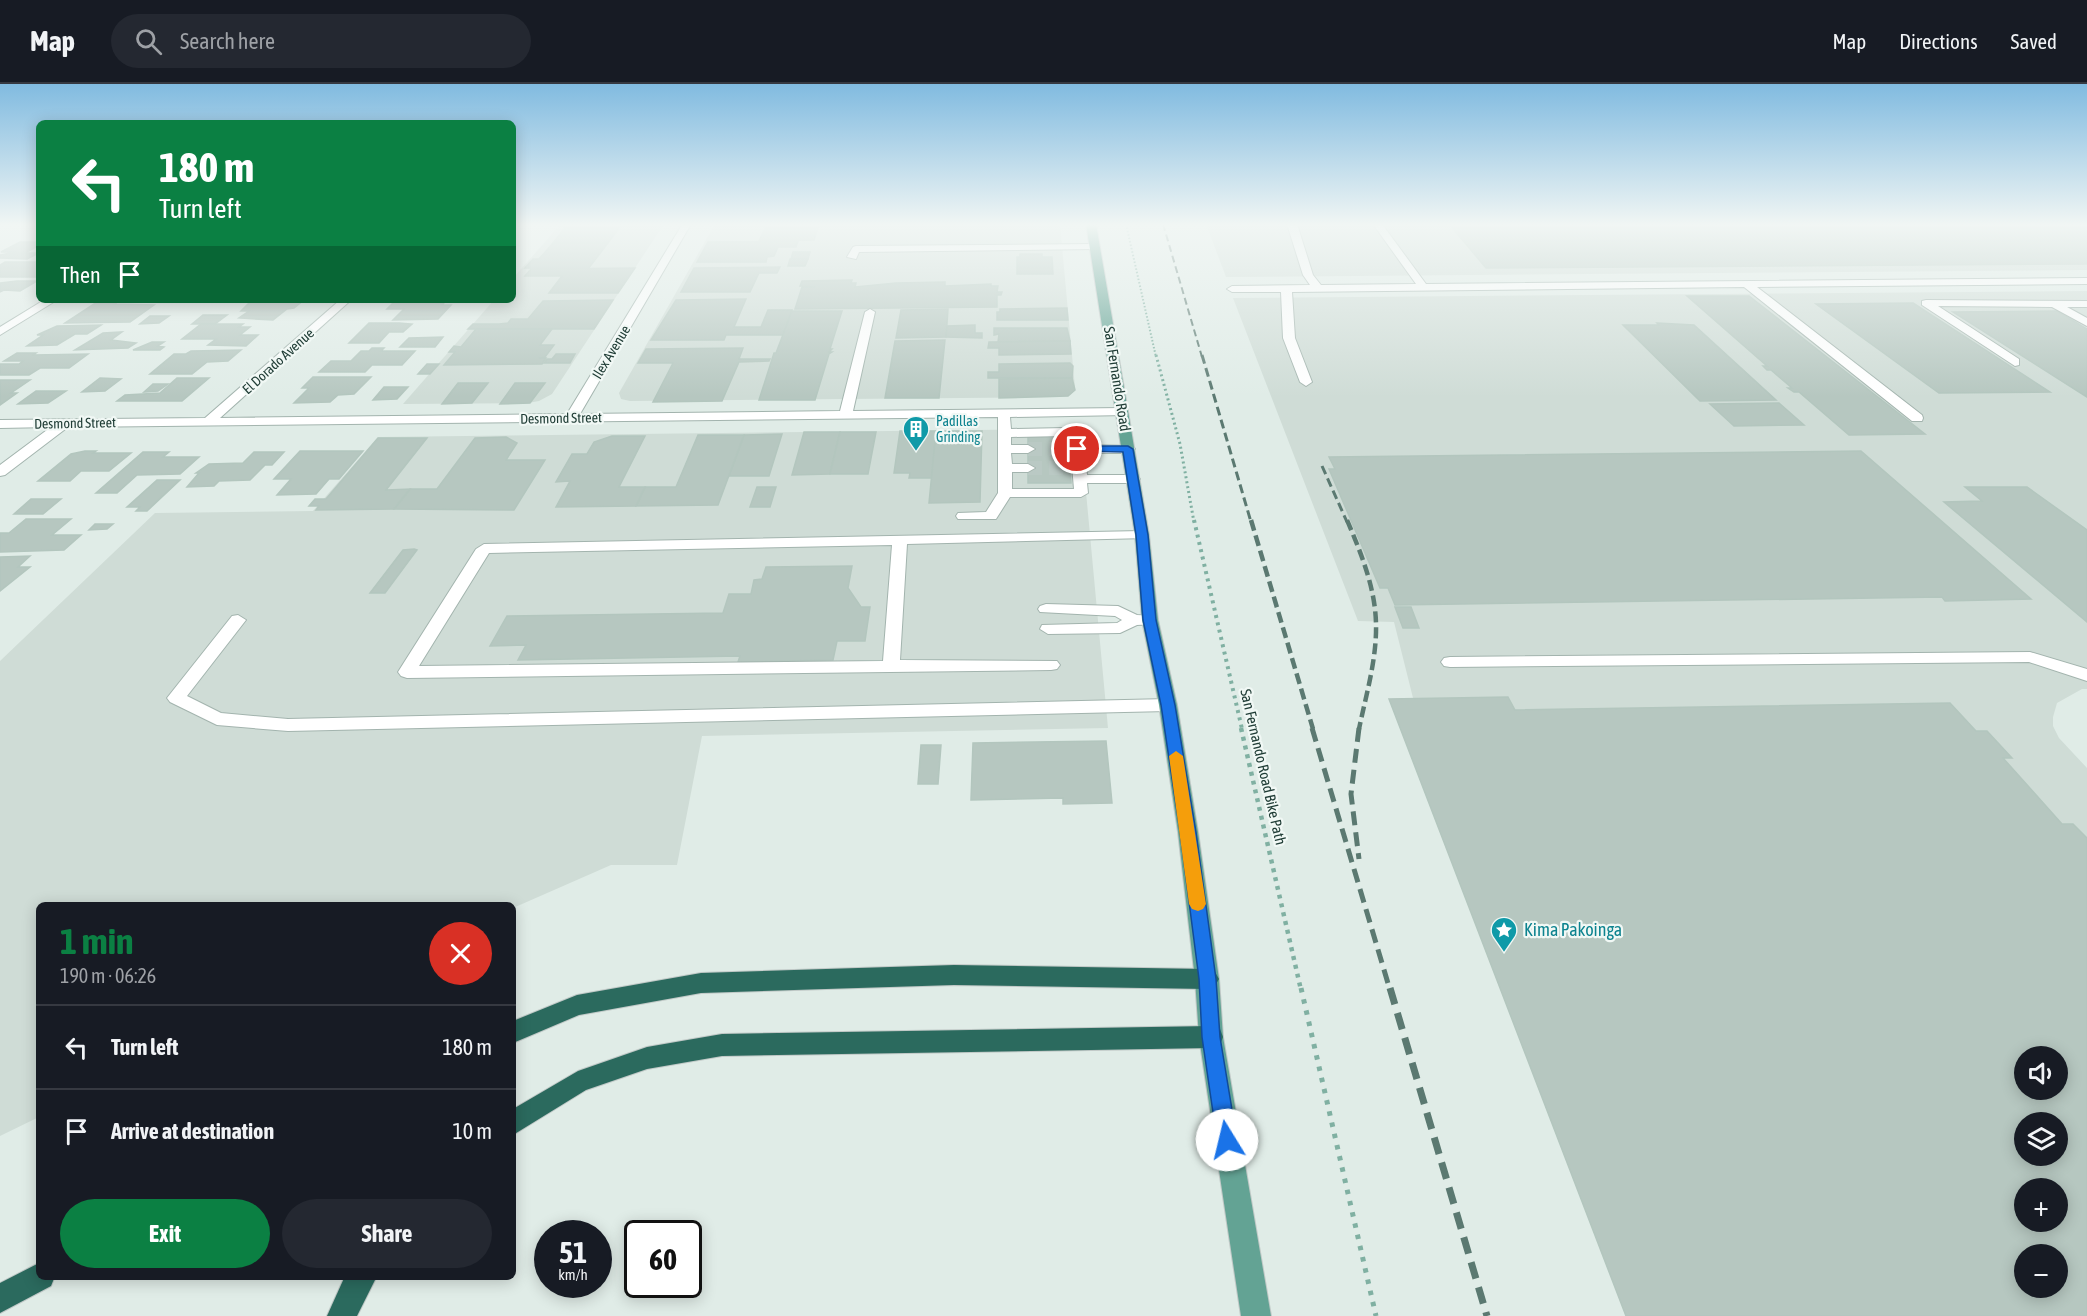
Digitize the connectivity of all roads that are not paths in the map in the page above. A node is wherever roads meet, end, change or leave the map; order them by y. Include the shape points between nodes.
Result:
1 (653, 281) edge
2 (1101, 281) edge
3 (1313, 281) edge
4 (1419, 281) edge
5 (2052, 281) edge
6 (2016, 282) junction
7 (1892, 283) junction
8 (1746, 284) junction
9 (1423, 287) junction
10 (1286, 288) junction
11 (1318, 288) junction
12 (1232, 289) dead end
13 (1917, 298) junction
14 (47, 303) edge
15 (343, 303) edge
16 (2055, 304) junction
17 (2087, 304) edge
18 (870, 312) dead end
19 (2087, 322) edge
20 (0, 332) edge
21 (2015, 362) dead end
22 (1306, 382) dead end
23 (1004, 412) junction
24 (1122, 412) junction
25 (846, 414) junction
26 (571, 418) junction
27 (1917, 418) dead end
28 (209, 421) junction
29 (64, 423) junction
30 (0, 424) edge
31 (1004, 433) junction
32 (1004, 449) junction
33 (1028, 449) tunnel mouth
34 (1073, 449) junction
35 (1128, 449) junction
36 (1005, 468) junction
37 (1028, 468) tunnel mouth
38 (0, 472) edge
39 (1076, 472) junction
40 (1133, 479) junction
41 (1005, 494) junction
42 (963, 516) dead end
43 (1142, 535) junction
44 (900, 540) junction
45 (1046, 609) dead end
46 (238, 620) dead end
47 (1142, 620) junction
48 (1048, 629) dead end
49 (1450, 662) dead end
50 (1051, 665) dead end
51 (891, 666) junction
52 (2087, 675) edge
53 (1168, 705) junction
54 (1207, 979) junction
55 (516, 1031) edge
56 (1211, 1037) junction
57 (516, 1121) edge
58 (36, 1279) edge
59 (360, 1280) edge
60 (0, 1299) edge
61 (342, 1316) edge
62 (1256, 1316) edge

1 - 26 street, Ilex Avenue
2 - 24 main road, San Fernando Road
3 - 11 street
4 - 9 street
5 - 6 street
6 - 7 street
6 - 16 street
7 - 8 street
7 - 13 street
8 - 9 street
8 - 27 street
9 - 11 street
10 - 11 street
10 - 12 street
10 - 22 street via 1289,338
13 - 16 street
13 - 21 street
14 - 20 street
15 - 28 street, El Dorado Avenue
16 - 17 street
16 - 19 street
18 - 25 street
23 - 24 street, Desmond Street
23 - 25 street, Desmond Street
23 - 31 street
24 - 35 main road, San Fernando Road
25 - 26 street, Desmond Street
26 - 28 street, Desmond Street
28 - 29 street, Desmond Street
29 - 30 street, Desmond Street
29 - 38 street
31 - 32 street
31 - 34 street via 1066,432 1077,440
32 - 33 street
32 - 36 street
34 - 35 street
34 - 39 street
35 - 40 main road, San Fernando Road
36 - 37 street
36 - 41 street
39 - 40 street
39 - 41 street via 1081,493
40 - 43 main road, San Fernando Road
41 - 42 street via 991,516
43 - 44 street
43 - 47 main road, San Fernando Road
44 - 51 street
44 - 51 street via 484,549 407,672
45 - 47 street via 1118,611
46 - 53 street via 176,698 218,719 288,725
47 - 48 street via 1120,628
47 - 53 main road, San Fernando Road
49 - 52 street via 2030,657
50 - 51 street
53 - 54 main road, San Fernando Road
54 - 55 highway via 954,975 701,983 577,1005
54 - 56 main road, San Fernando Road
56 - 57 highway via 722,1045 646,1058 578,1082
56 - 62 main road, San Fernando Road
58 - 60 highway
59 - 61 highway

